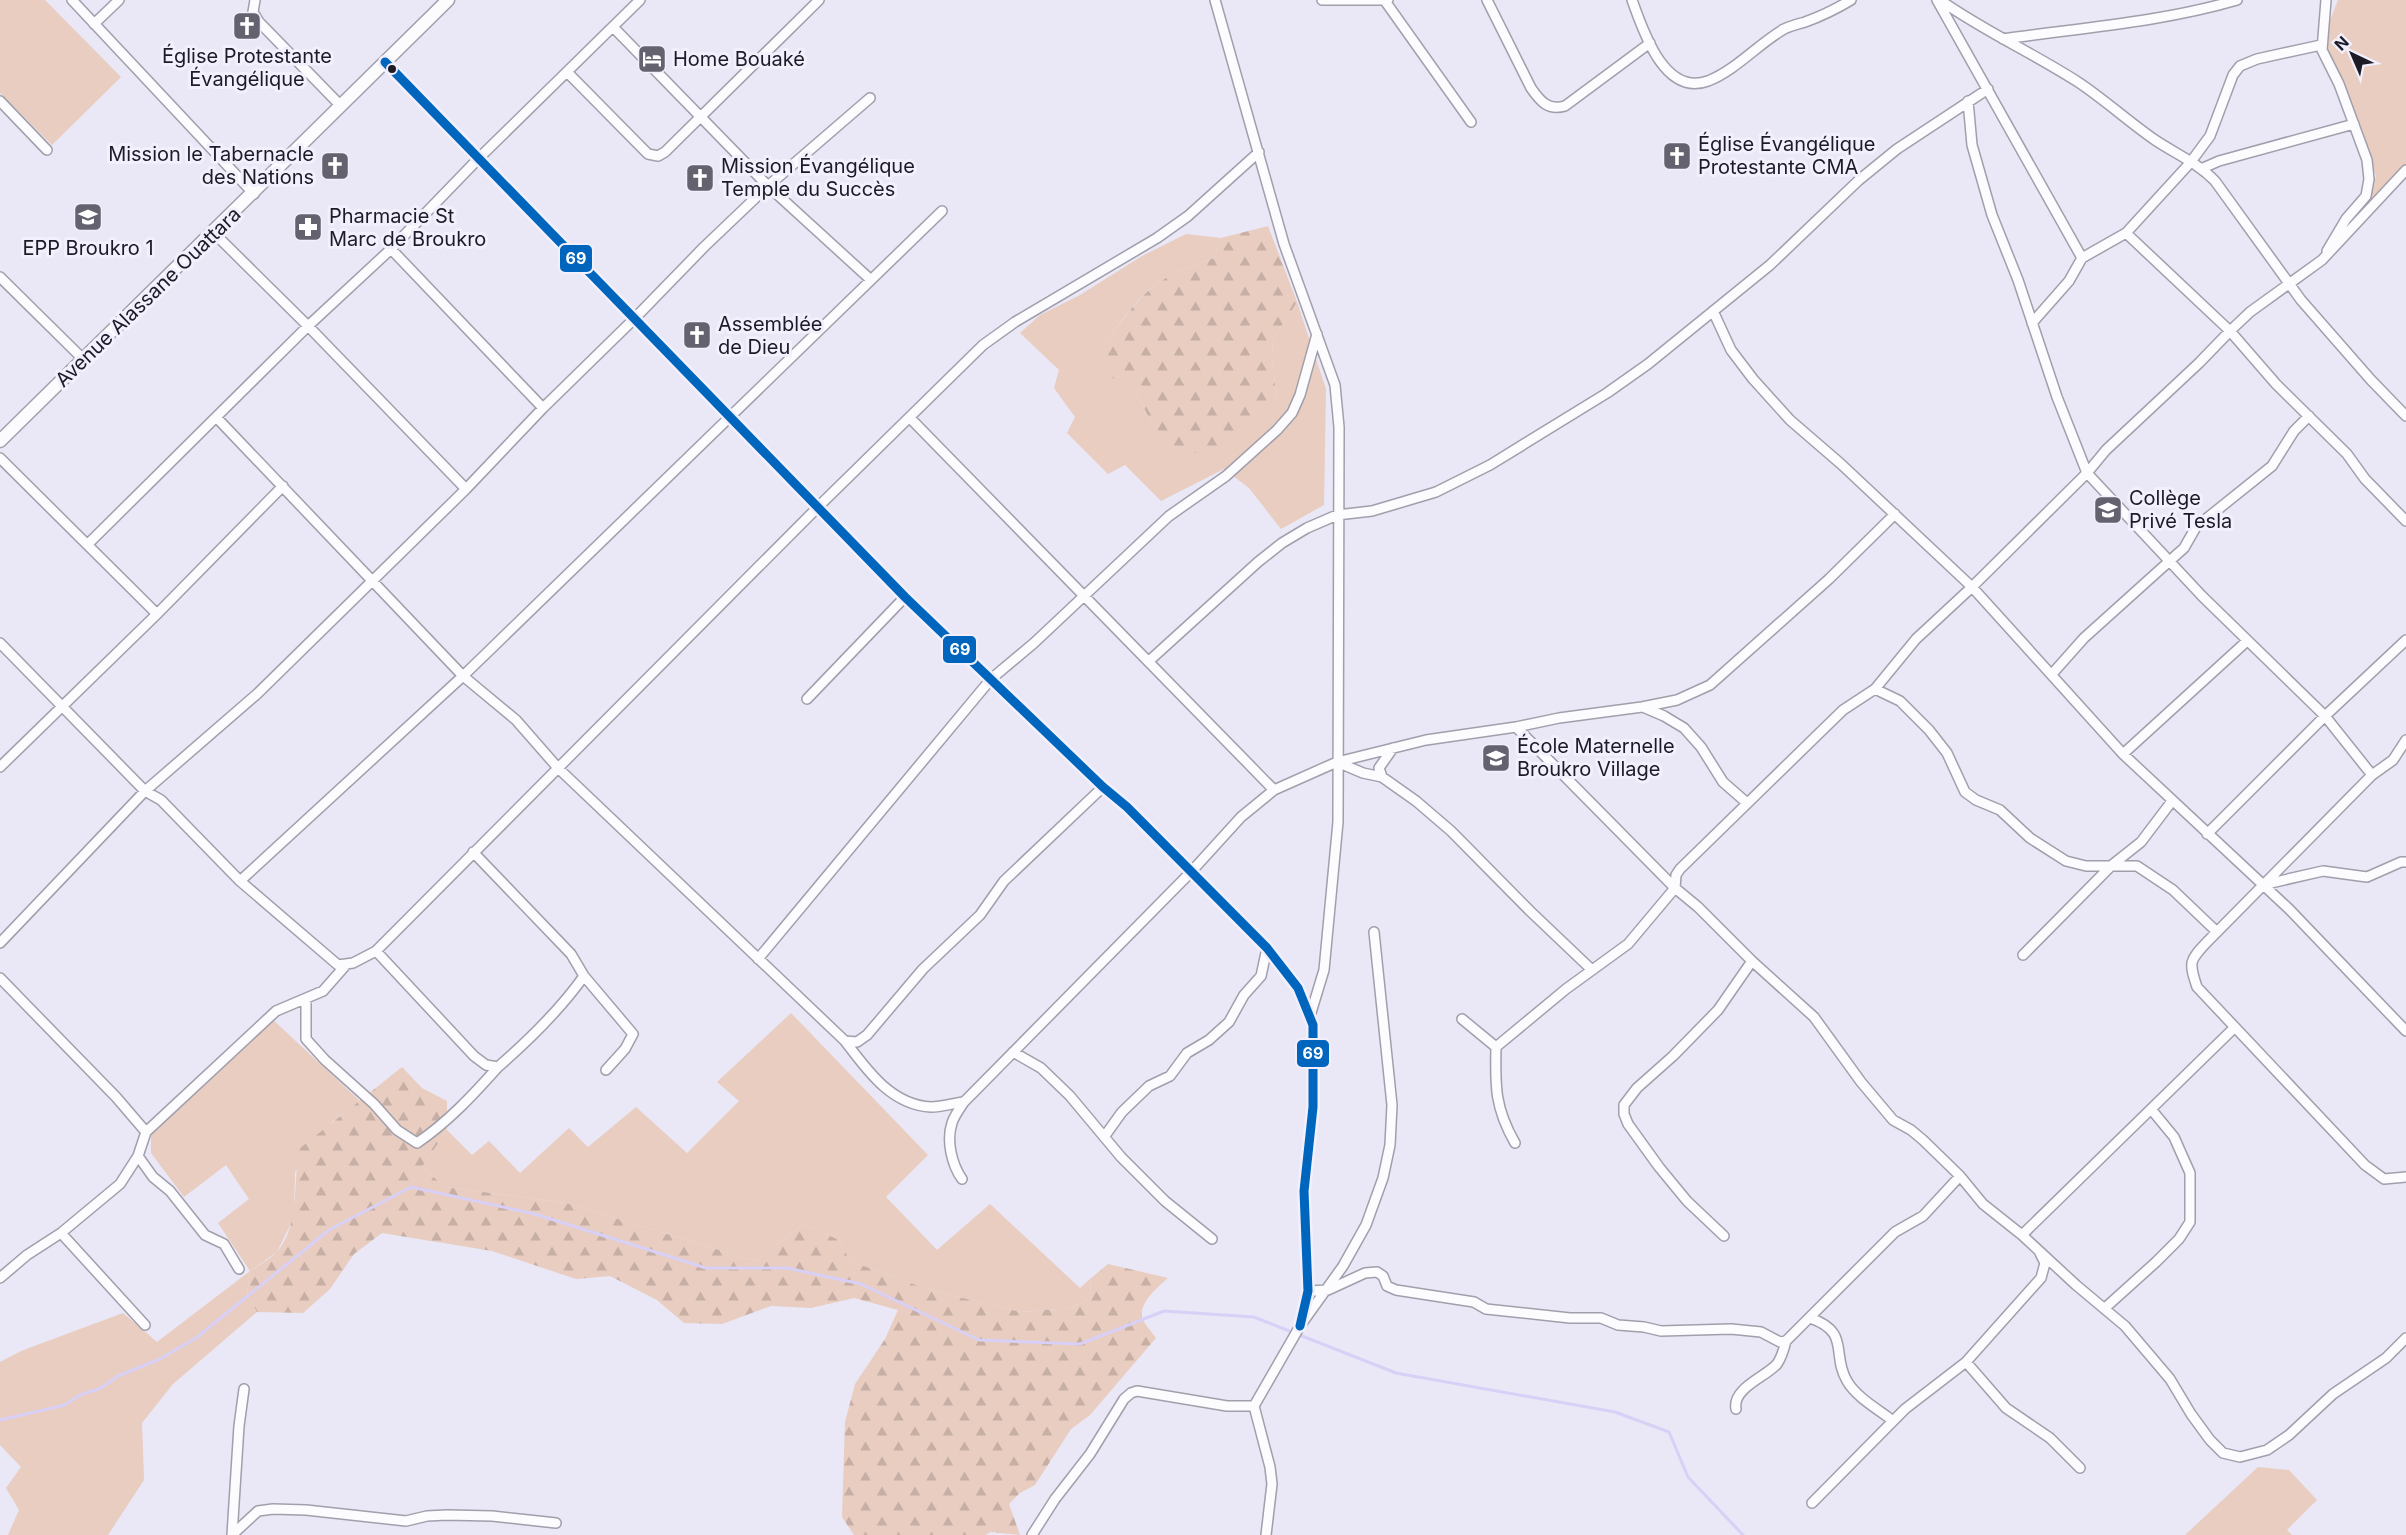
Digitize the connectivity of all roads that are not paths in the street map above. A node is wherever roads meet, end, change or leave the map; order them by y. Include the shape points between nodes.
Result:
1 (72, 0) edge
2 (119, 0) edge
3 (255, 0) edge
4 (448, 0) edge
5 (640, 0) edge
6 (819, 0) edge
7 (1215, 0) edge
8 (1322, 0) edge
9 (1487, 0) edge
10 (1632, 0) edge
11 (1851, 0) edge
12 (1938, 0) edge
13 (2237, 0) edge
14 (2326, 0) edge
15 (1388, 1) edge
16 (94, 24) junction
17 (613, 27) junction
18 (2003, 39) junction
19 (1650, 43) junction
20 (2321, 45) junction
21 (385, 62) junction
22 (567, 72) junction
23 (1988, 89) junction
24 (870, 98) dead end
25 (0, 101) edge
26 (1968, 101) junction
27 (341, 106) junction
28 (700, 117) junction
29 (1471, 122) dead end
30 (2354, 124) junction
31 (47, 150) dead end
32 (1259, 152) junction
33 (478, 159) junction
34 (2190, 163) junction
35 (2203, 168) junction
36 (2406, 170) edge
37 (768, 186) junction
38 (254, 194) junction
39 (942, 212) dead end
40 (213, 232) junction
41 (2126, 233) junction
42 (391, 249) junction
43 (2082, 258) junction
44 (2322, 260) junction
45 (0, 277) edge
46 (871, 280) junction
47 (2289, 284) junction
48 (1713, 311) junction
49 (635, 318) junction
50 (2032, 323) junction
51 (308, 326) junction
52 (2230, 331) junction
53 (1318, 334) junction
54 (83, 359) junction
55 (543, 408) junction
56 (2309, 416) junction
57 (2406, 416) edge
58 (216, 417) junction
59 (730, 417) junction
60 (910, 418) junction
61 (0, 441) edge
62 (0, 458) edge
63 (2087, 473) junction
64 (283, 486) junction
65 (466, 489) junction
66 (818, 507) junction
67 (1895, 514) junction
68 (1337, 515) junction
69 (2406, 521) edge
70 (88, 544) junction
71 (2168, 560) junction
72 (372, 580) junction
73 (1972, 587) junction
74 (1084, 596) junction
75 (904, 597) junction
76 (157, 614) junction
77 (2247, 640) junction
78 (2406, 640) edge
79 (0, 643) edge
80 (1149, 661) junction
81 (2052, 674) junction
82 (463, 676) junction
83 (991, 679) junction
84 (1875, 688) junction
85 (807, 699) dead end
86 (61, 707) junction
87 (1642, 707) junction
88 (2325, 716) junction
89 (1516, 727) junction
90 (2406, 740) edge
91 (1393, 748) junction
92 (2123, 754) junction
93 (1337, 762) junction
94 (0, 767) edge
95 (558, 768) junction
96 (2372, 775) junction
97 (1382, 777) junction
98 (1103, 787) junction
99 (1274, 790) junction
100 (145, 791) junction
101 (2172, 801) junction
102 (1747, 803) junction
103 (2207, 834) junction
104 (472, 852) junction
105 (2406, 862) edge
106 (2112, 865) junction
107 (1191, 872) junction
108 (240, 880) junction
109 (2262, 885) junction
110 (1675, 888) junction
111 (1374, 932) dead end
112 (2217, 932) junction
113 (0, 944) edge
114 (1267, 948) junction
115 (376, 951) junction
116 (2023, 954) dead end
117 (758, 959) junction
118 (1752, 961) junction
119 (345, 966) junction
120 (1592, 970) junction
121 (584, 976) junction
122 (0, 978) edge
123 (306, 999) junction
124 (1310, 1016) junction
125 (1462, 1019) dead end
126 (2234, 1028) junction
127 (2406, 1031) edge
128 (844, 1041) junction
129 (1496, 1047) junction
130 (1013, 1052) junction
131 (498, 1067) junction
132 (606, 1070) dead end
133 (964, 1102) junction
134 (2151, 1109) junction
135 (146, 1132) junction
136 (1104, 1137) junction
137 (1515, 1143) dead end
138 (138, 1156) junction
139 (1960, 1176) junction
140 (2406, 1177) edge
141 (962, 1179) dead end
142 (62, 1233) junction
143 (2022, 1234) junction
144 (1724, 1236) dead end
145 (1212, 1239) dead end
146 (2038, 1249) junction
147 (239, 1269) dead end
148 (0, 1278) edge
149 (1328, 1290) junction
150 (1308, 1291) junction
151 (2105, 1308) junction
152 (1810, 1318) junction
153 (145, 1325) dead end
154 (1300, 1326) junction
155 (2406, 1338) edge
156 (1786, 1341) junction
157 (1966, 1362) junction
158 (244, 1389) dead end
159 (1254, 1406) junction
160 (1736, 1409) dead end
161 (1893, 1421) junction
162 (2080, 1468) dead end
163 (1812, 1503) dead end
164 (556, 1523) dead end
165 (1032, 1535) edge
166 (1266, 1535) edge

1 - 16 street
2 - 16 street
3 - 27 street via 253,12 259,22
4 - 21 street, Avenue Alassane Ouattara
5 - 17 street
6 - 28 street
7 - 32 street
8 - 15 street
9 - 19 street via 1531,88 1539,100 1554,108 1565,106
10 - 19 street
11 - 19 street via 1836,10 1786,28 1709,81 1683,82 1673,76
12 - 18 street
12 - 23 street
13 - 18 street via 2136,20
14 - 20 street
15 - 29 street
16 - 38 street
17 - 22 street
17 - 28 street
18 - 34 street via 2080,84
20 - 30 street
20 - 34 street via 2240,66 2211,135
21 - 27 street, Avenue Alassane Ouattara
21 - 33 street
22 - 28 street via 648,154 658,156 665,152
22 - 33 street
23 - 26 street
23 - 43 street
24 - 37 street
25 - 31 street
26 - 48 street via 1859,180 1770,266
26 - 50 street via 1972,145 1992,215
27 - 38 street, Avenue Alassane Ouattara
28 - 37 street
30 - 35 street
30 - 44 street via 2367,160 2369,188
32 - 53 street via 1284,244
32 - 60 street via 1188,216 1157,238 983,345
33 - 42 street
33 - 49 street
34 - 35 street
34 - 41 street
35 - 47 street
36 - 44 street
37 - 46 street
37 - 49 street
38 - 40 street, Avenue Alassane Ouattara
39 - 46 street
40 - 51 street
40 - 54 street, Avenue Alassane Ouattara
41 - 43 street
41 - 52 street
42 - 51 street
42 - 55 street
43 - 50 street via 2069,281
44 - 47 street
45 - 54 street
46 - 59 street
47 - 52 street
47 - 57 street
48 - 67 street via 1731,350 1753,380 1790,420
48 - 68 street via 1607,393 1490,465 1436,492 1372,511
49 - 55 street
49 - 59 street
50 - 63 street
51 - 58 street
51 - 65 street
52 - 56 street
52 - 63 street
53 - 68 street via 1335,385 1339,427
53 - 74 street via 1300,395 1292,413 1277,430 1226,476 1169,516
54 - 61 street, Avenue Alassane Ouattara
55 - 65 street
56 - 69 street
56 - 71 street via 2294,431 2272,466 2196,527 2184,548
58 - 64 street
58 - 70 street
59 - 66 street
59 - 82 street
60 - 66 street
60 - 74 street
62 - 70 street
63 - 71 street
63 - 73 street
64 - 72 street
64 - 76 street
65 - 72 street
66 - 75 street
66 - 95 street
67 - 73 street
67 - 87 street via 1710,685 1677,700
68 - 80 street via 1282,543
68 - 93 street
70 - 76 street
71 - 77 street
71 - 81 street via 2084,638
72 - 82 street
72 - 100 street via 257,694
73 - 81 street
73 - 84 street via 1916,639
74 - 80 street
74 - 83 street
75 - 83 street
75 - 85 street
76 - 86 street
77 - 88 street
77 - 92 street
78 - 88 street
79 - 86 street
80 - 99 street
81 - 92 street
82 - 95 street via 516,720
82 - 108 street
83 - 98 street
83 - 117 street
84 - 102 street via 1843,710
84 - 106 street via 1900,701 1929,730 1947,753 1965,792 2000,810 2030,838 2066,861 2086,866
86 - 94 street
86 - 100 street
87 - 89 street
87 - 102 street via 1684,728 1723,782
88 - 96 street
88 - 103 street
89 - 91 street
89 - 110 street
90 - 96 street via 2393,759
91 - 93 street
91 - 97 street via 1379,768
92 - 101 street
93 - 97 street
93 - 99 street
93 - 124 street via 1338,822 1324,970
95 - 104 street
95 - 117 street
96 - 109 street
97 - 120 street via 1451,831
98 - 107 street
98 - 128 street via 1004,881 980,915 923,969 867,1035 857,1042
99 - 107 street via 1241,817
100 - 108 street via 161,800
100 - 113 street
101 - 103 street
101 - 106 street via 2140,842
102 - 110 street via 1680,870
103 - 109 street
104 - 115 street
104 - 121 street via 571,954
105 - 109 street via 2367,877 2323,871
106 - 112 street via 2137,866 2153,875
106 - 116 street
107 - 114 street
107 - 130 street
108 - 119 street via 338,965
109 - 112 street
109 - 127 street
110 - 118 street
110 - 120 street via 1628,944
111 - 149 street via 1392,1105 1390,1145 1366,1225
112 - 126 street via 2193,958 2190,968 2197,987
114 - 124 street via 1298,988
114 - 136 street via 1261,976 1244,995 1229,1022 1187,1053 1170,1076 1149,1086 1122,1112
115 - 119 street
115 - 131 street via 474,1056 486,1065
117 - 128 street
118 - 139 street via 1814,1017 1893,1120 1911,1130
118 - 144 street via 1718,1010 1624,1105 1628,1124 1659,1167
119 - 123 street via 323,991
120 - 129 street
121 - 131 street via 558,1008
121 - 132 street via 633,1034 626,1049
122 - 135 street
123 - 131 street via 306,1039 397,1130 417,1143 472,1096
123 - 135 street via 276,1011
124 - 150 street via 1314,1060 1305,1191
125 - 129 street
126 - 134 street
126 - 140 street via 2365,1165 2384,1179
128 - 133 street via 872,1076 898,1098 932,1107
129 - 137 street via 1495,1092 1504,1124
130 - 133 street
130 - 136 street via 1041,1068
133 - 141 street via 951,1131 954,1168
134 - 143 street
134 - 151 street via 2174,1137 2190,1173 2190,1222 2179,1239
135 - 138 street
136 - 145 street via 1165,1201
138 - 142 street via 120,1184
138 - 147 street via 205,1235 224,1244
139 - 143 street via 1983,1204
139 - 152 street via 1923,1216 1895,1232
142 - 148 street
142 - 153 street
143 - 146 street
146 - 151 street
146 - 157 street via 2044,1263 2041,1278
149 - 150 street
149 - 154 street
149 - 156 street via 1365,1273 1377,1272 1387,1286 1396,1290 1474,1302 1486,1309 1601,1318 1618,1325 1661,1331 1761,1332
150 - 154 street
151 - 155 street via 2170,1379 2210,1440 2223,1453 2240,1457 2267,1450 2289,1435 2333,1394 2386,1358
152 - 156 street
152 - 161 street via 1826,1323 1833,1333 1846,1380 1856,1393
154 - 159 street
156 - 160 street via 1778,1362 1739,1395
157 - 161 street
157 - 162 street via 2006,1408 2050,1438
158 - 164 street via 232,1535 258,1511 273,1509 406,1521 447,1515
159 - 165 street via 1131,1393
159 - 166 street via 1272,1484
161 - 163 street

